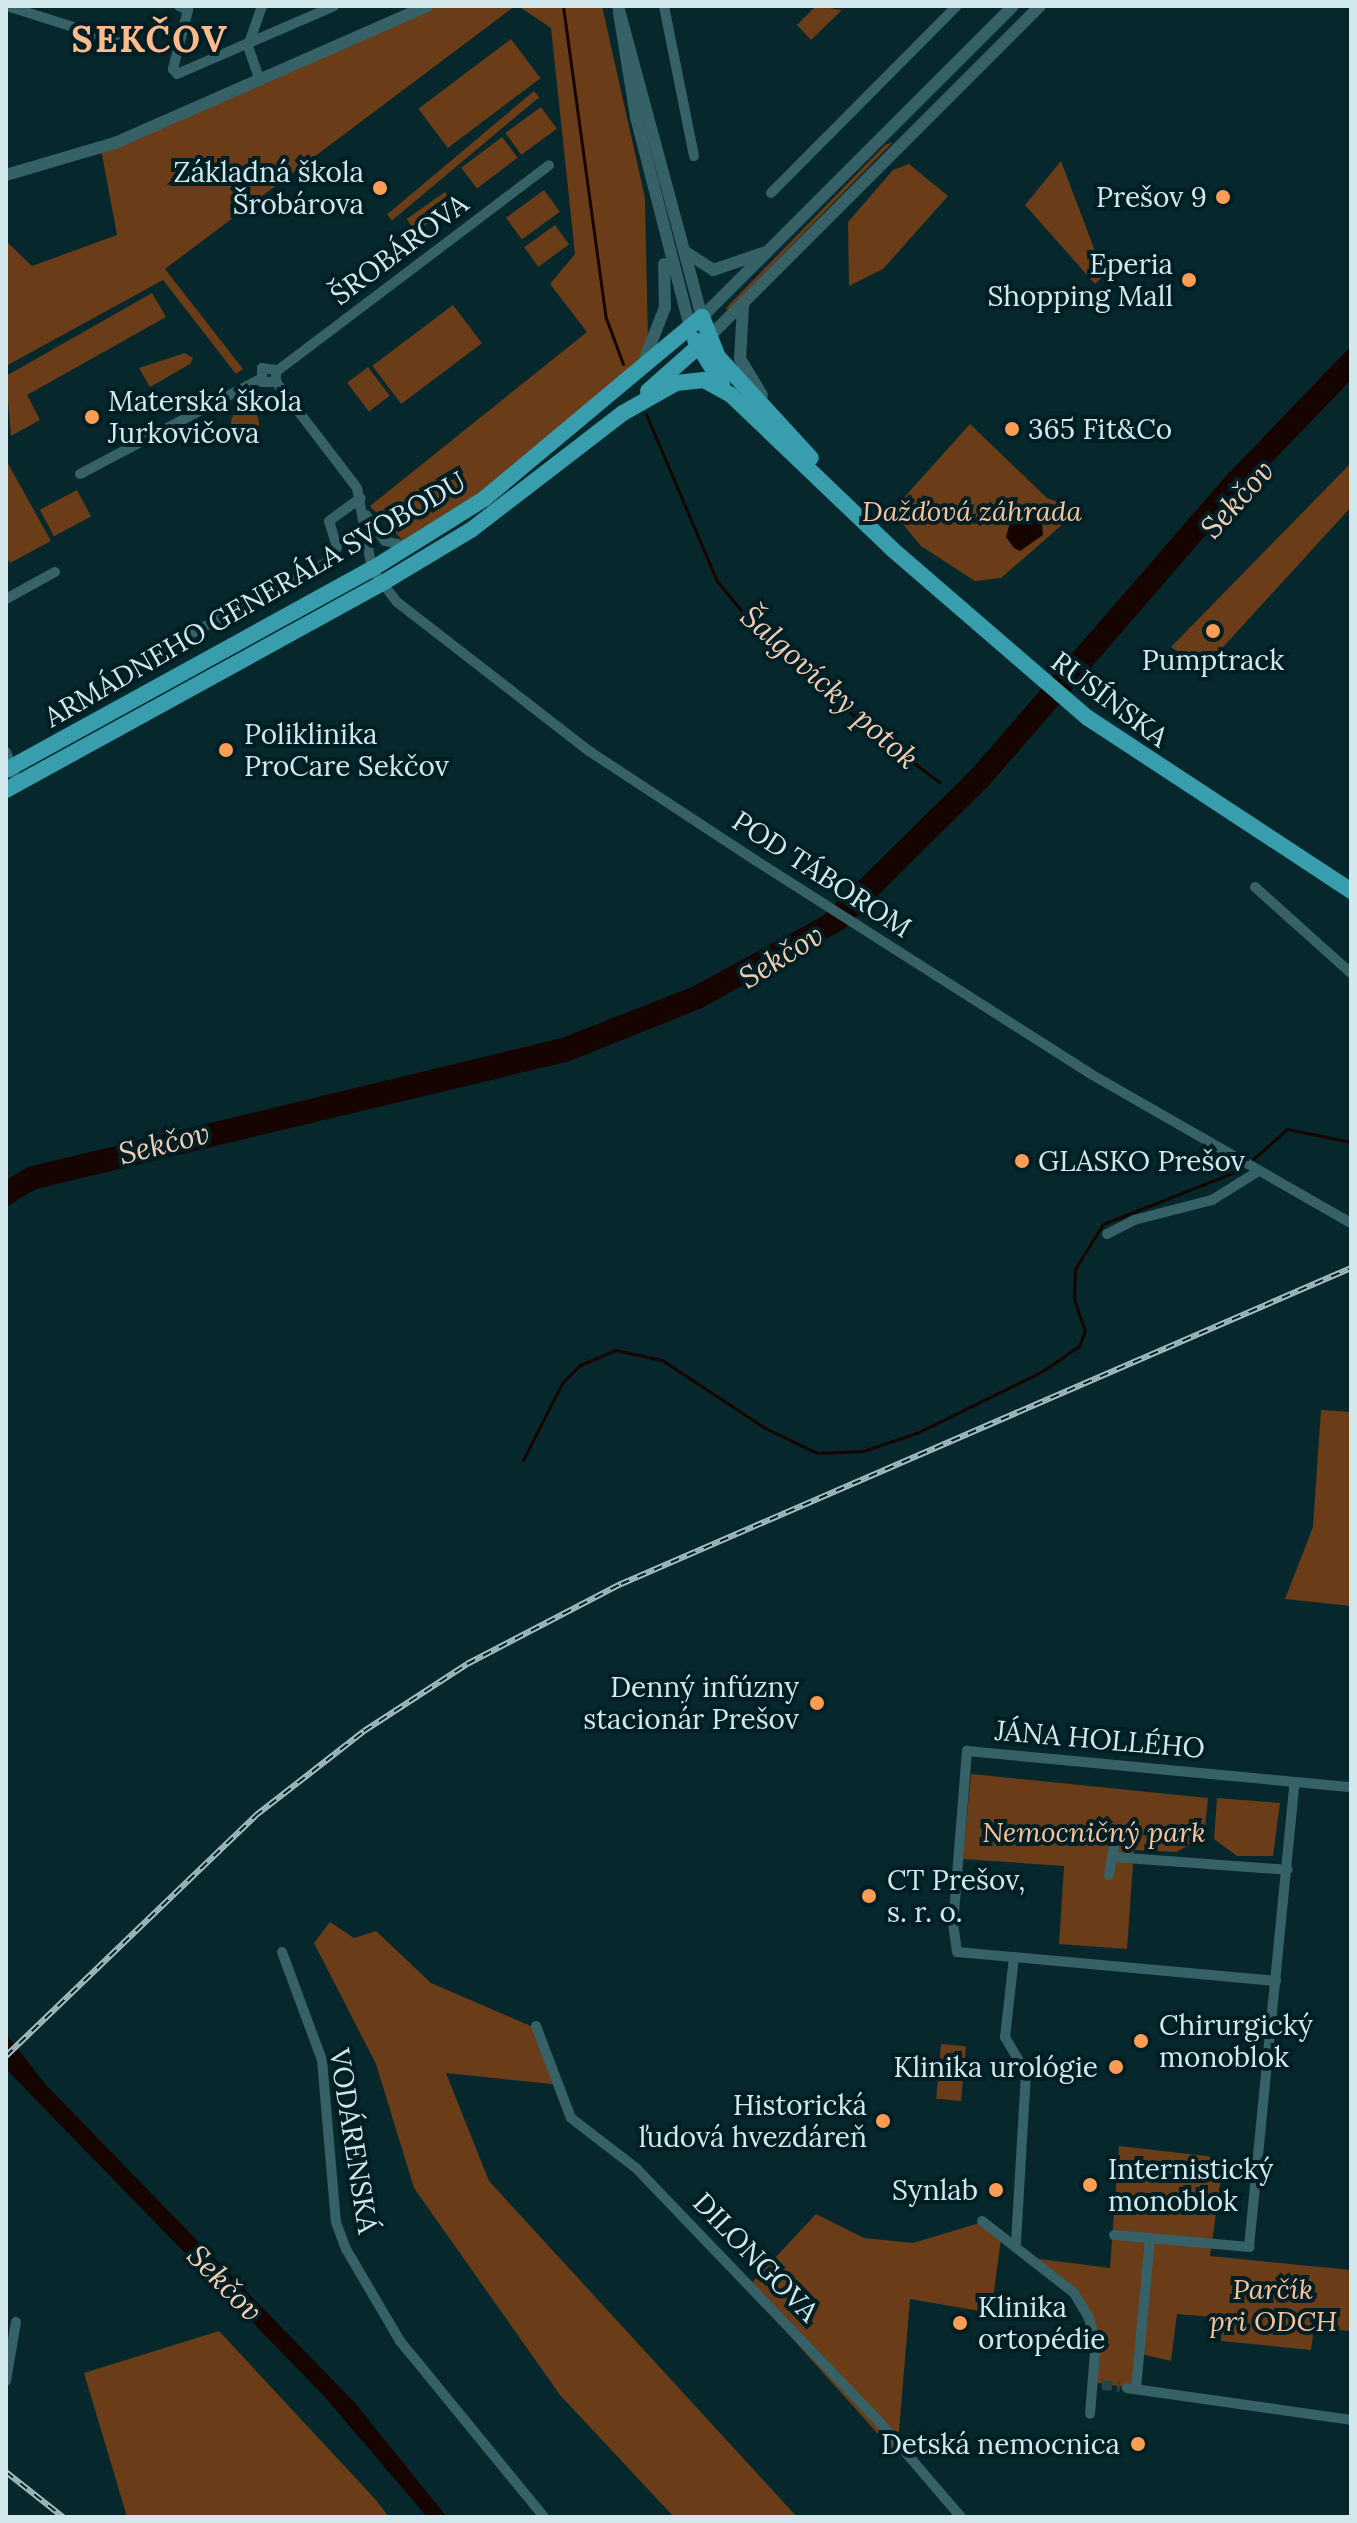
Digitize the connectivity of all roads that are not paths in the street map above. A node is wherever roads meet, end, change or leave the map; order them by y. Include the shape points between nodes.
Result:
1 (7, 6) edge
2 (179, 6) edge
3 (262, 6) edge
4 (334, 6) edge
5 (427, 6) edge
6 (619, 6) edge
7 (664, 6) edge
8 (957, 6) edge
9 (1013, 6) edge
10 (1040, 6) edge
11 (248, 46) junction
12 (136, 47) dead end
13 (260, 81) junction
14 (694, 156) dead end
15 (549, 165) dead end
16 (6, 175) edge
17 (771, 193) dead end
18 (654, 197) junction
19 (680, 246) junction
20 (773, 248) junction
21 (743, 306) junction
22 (696, 322) junction
23 (704, 342) junction
24 (276, 377) junction
25 (633, 377) junction
26 (260, 379) junction
27 (731, 395) junction
28 (623, 413) junction
29 (816, 463) junction
30 (80, 474) dead end
31 (362, 503) junction
32 (861, 517) junction
33 (413, 545) junction
34 (372, 569) junction
35 (55, 572) dead end
36 (381, 584) junction
37 (6, 599) edge
38 (139, 661) dead end
39 (8, 763) edge
40 (12, 787) edge
41 (1331, 878) junction
42 (1351, 881) edge
43 (1255, 887) dead end
44 (1351, 891) edge
45 (1351, 973) edge
46 (1259, 1171) junction
47 (1351, 1223) edge
48 (1107, 1234) dead end
49 (1295, 1782) junction
50 (1351, 1787) edge
51 (1116, 1834) dead end
52 (1113, 1857) junction
53 (1288, 1870) junction
54 (1109, 1875) dead end
55 (282, 1952) dead end
56 (1014, 1957) junction
57 (1276, 1981) junction
58 (536, 2026) dead end
59 (982, 2221) dead end
60 (1114, 2235) dead end
61 (1150, 2238) junction
62 (1016, 2243) junction
63 (16, 2322) dead end
64 (6, 2381) edge
65 (1090, 2414) dead end
66 (1351, 2420) edge
67 (544, 2517) edge
68 (961, 2517) edge

1 - 12 street
2 - 11 street via 188,10 173,69 177,74
3 - 11 street
4 - 11 street
5 - 13 street
6 - 18 street
6 - 19 street
7 - 14 street
8 - 17 street
9 - 20 street, ARMÁDNEHO GENERÁLA SVOBODU
10 - 21 street
11 - 13 street
13 - 16 street via 115,143
15 - 24 street, ŠROBÁROVA
18 - 22 street
18 - 25 street via 665,307 650,353
19 - 20 street via 699,266 713,270 738,266
19 - 22 street
20 - 22 street, ARMÁDNEHO GENERÁLA SVOBODU
21 - 23 street
21 - 29 street via 740,359
22 - 23 main road
22 - 25 main road, ARMÁDNEHO GENERÁLA SVOBODU
23 - 27 main road
23 - 28 main road
23 - 29 main road, RUSÍNSKA
24 - 26 street
24 - 26 street, ŠROBÁROVA via 267,366
24 - 31 street
25 - 33 main road, ARMÁDNEHO GENERÁLA SVOBODU via 484,499
26 - 30 street
27 - 28 main road, ARMÁDNEHO GENERÁLA SVOBODU via 716,384 684,380
27 - 32 main road, RUSÍNSKA
28 - 36 main road, ARMÁDNEHO GENERÁLA SVOBODU via 482,522
29 - 32 main road, RUSÍNSKA
31 - 33 street via 385,541
31 - 34 street
31 - 38 street via 329,521 337,547 333,559
32 - 41 main road, RUSÍNSKA via 1088,718
33 - 34 main road, ARMÁDNEHO GENERÁLA SVOBODU
34 - 36 street
34 - 39 main road, ARMÁDNEHO GENERÁLA SVOBODU
35 - 37 street
36 - 40 main road, ARMÁDNEHO GENERÁLA SVOBODU
36 - 46 street, POD TÁBOROM via 589,751 870,934
39 - 40 street
41 - 42 street
41 - 44 main road, RUSÍNSKA
43 - 45 street
46 - 47 street, POD TÁBOROM
46 - 48 street via 1212,1200 1134,1220
49 - 50 street, JÁNA HOLLÉHO
49 - 53 street
49 - 56 street, JÁNA HOLLÉHO via 967,1751 953,1925 957,1952
51 - 52 street
52 - 53 street
52 - 54 street
53 - 57 street
55 - 67 street, VODÁRENSKÁ via 322,2060 336,2222 346,2249 400,2341
56 - 57 street, JÁNA HOLLÉHO
56 - 62 street via 1005,2037 1026,2073
57 - 61 street via 1249,2247
58 - 68 street, DILONGOVA via 560,2096 582,2131 636,2168 877,2419
59 - 62 street
60 - 61 street
61 - 66 street via 1132,2388
62 - 65 street via 1074,2293 1088,2316 1096,2340 1097,2384
63 - 64 street

